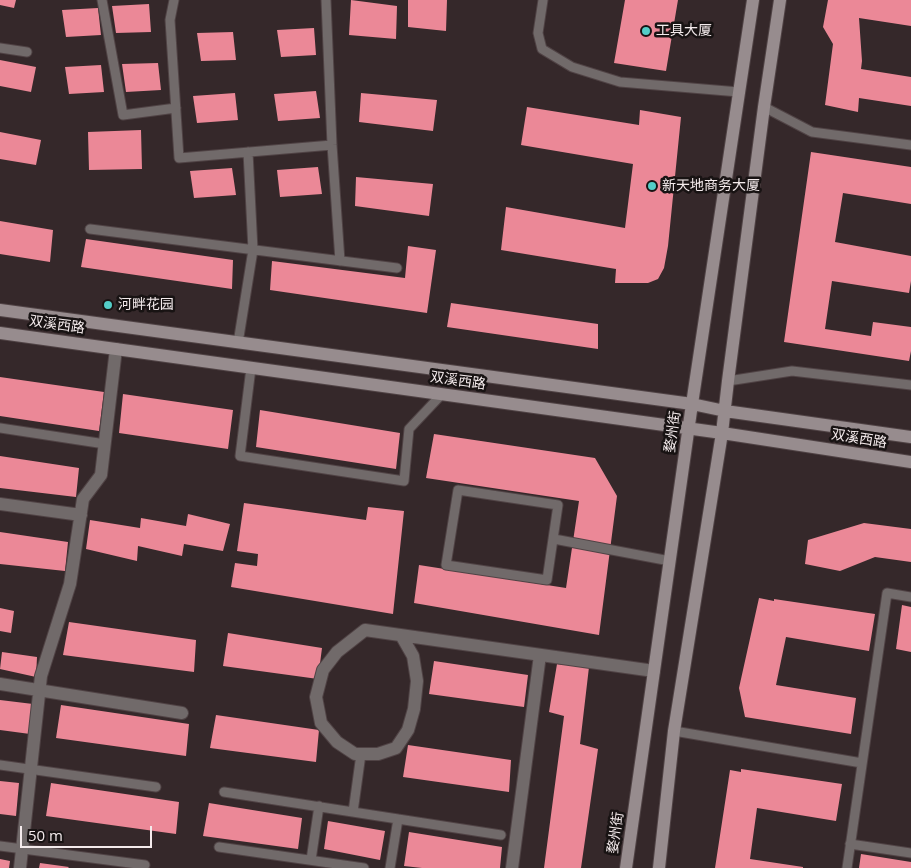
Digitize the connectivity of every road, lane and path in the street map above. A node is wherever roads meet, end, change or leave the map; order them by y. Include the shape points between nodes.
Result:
1 (102, 0) edge
2 (172, 0) edge
3 (326, 0) edge
4 (543, 0) edge
5 (753, 0) edge
6 (780, 0) edge
7 (0, 48) edge
8 (27, 52) dead end
9 (739, 92) junction
10 (764, 107) junction
11 (176, 108) junction
12 (332, 145) junction
13 (911, 145) edge
14 (248, 152) junction
15 (90, 229) dead end
16 (253, 250) junction
17 (340, 260) junction
18 (397, 268) dead end
19 (0, 310) edge
20 (0, 333) edge
21 (238, 343) junction
22 (116, 349) junction
23 (251, 368) junction
24 (911, 380) edge
25 (728, 381) junction
26 (911, 384) edge
27 (442, 394) junction
28 (692, 404) junction
29 (725, 411) junction
30 (0, 428) edge
31 (689, 428) junction
32 (722, 433) junction
33 (911, 436) edge
34 (104, 444) junction
35 (911, 462) edge
36 (0, 504) edge
37 (81, 515) junction
38 (554, 539) junction
39 (670, 561) junction
40 (911, 597) edge
41 (400, 635) junction
42 (540, 655) junction
43 (654, 671) junction
44 (0, 684) edge
45 (39, 690) junction
46 (182, 713) dead end
47 (674, 730) junction
48 (361, 754) junction
49 (862, 763) junction
50 (0, 765) edge
51 (31, 770) junction
52 (156, 788) dead end
53 (224, 792) dead end
54 (318, 806) junction
55 (353, 812) junction
56 (398, 819) junction
57 (501, 835) dead end
58 (850, 844) junction
59 (0, 846) edge
60 (218, 846) dead end
61 (22, 849) junction
62 (911, 853) edge
63 (311, 860) junction
64 (145, 865) dead end
65 (20, 868) edge
66 (364, 868) edge
67 (390, 868) edge
68 (512, 868) edge
69 (626, 868) edge
70 (659, 868) edge
71 (847, 868) edge

1 - 11 lane via 122,115
2 - 11 lane via 170,20
3 - 12 lane
4 - 9 lane via 538,34 542,49 572,67 620,82
5 - 9 main road, 婺州街
6 - 10 main road
7 - 8 lane
9 - 28 main road, 婺州街
10 - 13 lane via 812,132
10 - 25 main road
11 - 14 lane via 180,158
12 - 14 lane
12 - 17 lane
14 - 16 lane
15 - 16 lane
16 - 17 lane
16 - 21 lane
17 - 18 lane
19 - 21 main road, 双溪西路
20 - 22 main road, 双溪西路
21 - 28 main road, 双溪西路
22 - 23 main road, 双溪西路
22 - 34 street
23 - 27 main road, 双溪西路
23 - 27 lane via 240,456 404,481 409,429
24 - 26 lane
25 - 26 lane via 792,370
25 - 29 main road
27 - 31 main road, 双溪西路
28 - 29 main road, 双溪西路
28 - 31 main road, 婺州街
29 - 32 main road
29 - 33 main road, 双溪西路
30 - 34 lane
31 - 32 main road, 双溪西路
31 - 39 main road, 婺州街
32 - 35 main road, 双溪西路
32 - 47 main road
34 - 37 street via 101,475 83,499
36 - 37 street
37 - 45 street via 70,584
38 - 38 lane via 558,505 458,490 446,565 547,580
38 - 39 lane
39 - 43 main road, 婺州街
40 - 49 lane via 887,593
41 - 42 street
41 - 48 street via 413,656 417,681 408,730 396,748 378,754
41 - 48 street via 365,630 337,652 323,670 316,697 321,723 337,742 355,754
42 - 43 street
42 - 68 street
43 - 69 main road, 婺州街
44 - 45 street
45 - 46 street
45 - 51 street
47 - 49 lane
47 - 70 main road
48 - 55 lane
49 - 58 lane
50 - 51 lane
51 - 52 lane
51 - 61 street
53 - 54 lane
54 - 55 lane
54 - 63 lane
55 - 56 lane
56 - 57 lane
56 - 67 lane
58 - 62 lane
58 - 71 lane
59 - 61 lane
60 - 63 lane
61 - 64 lane
61 - 65 street
63 - 66 lane

